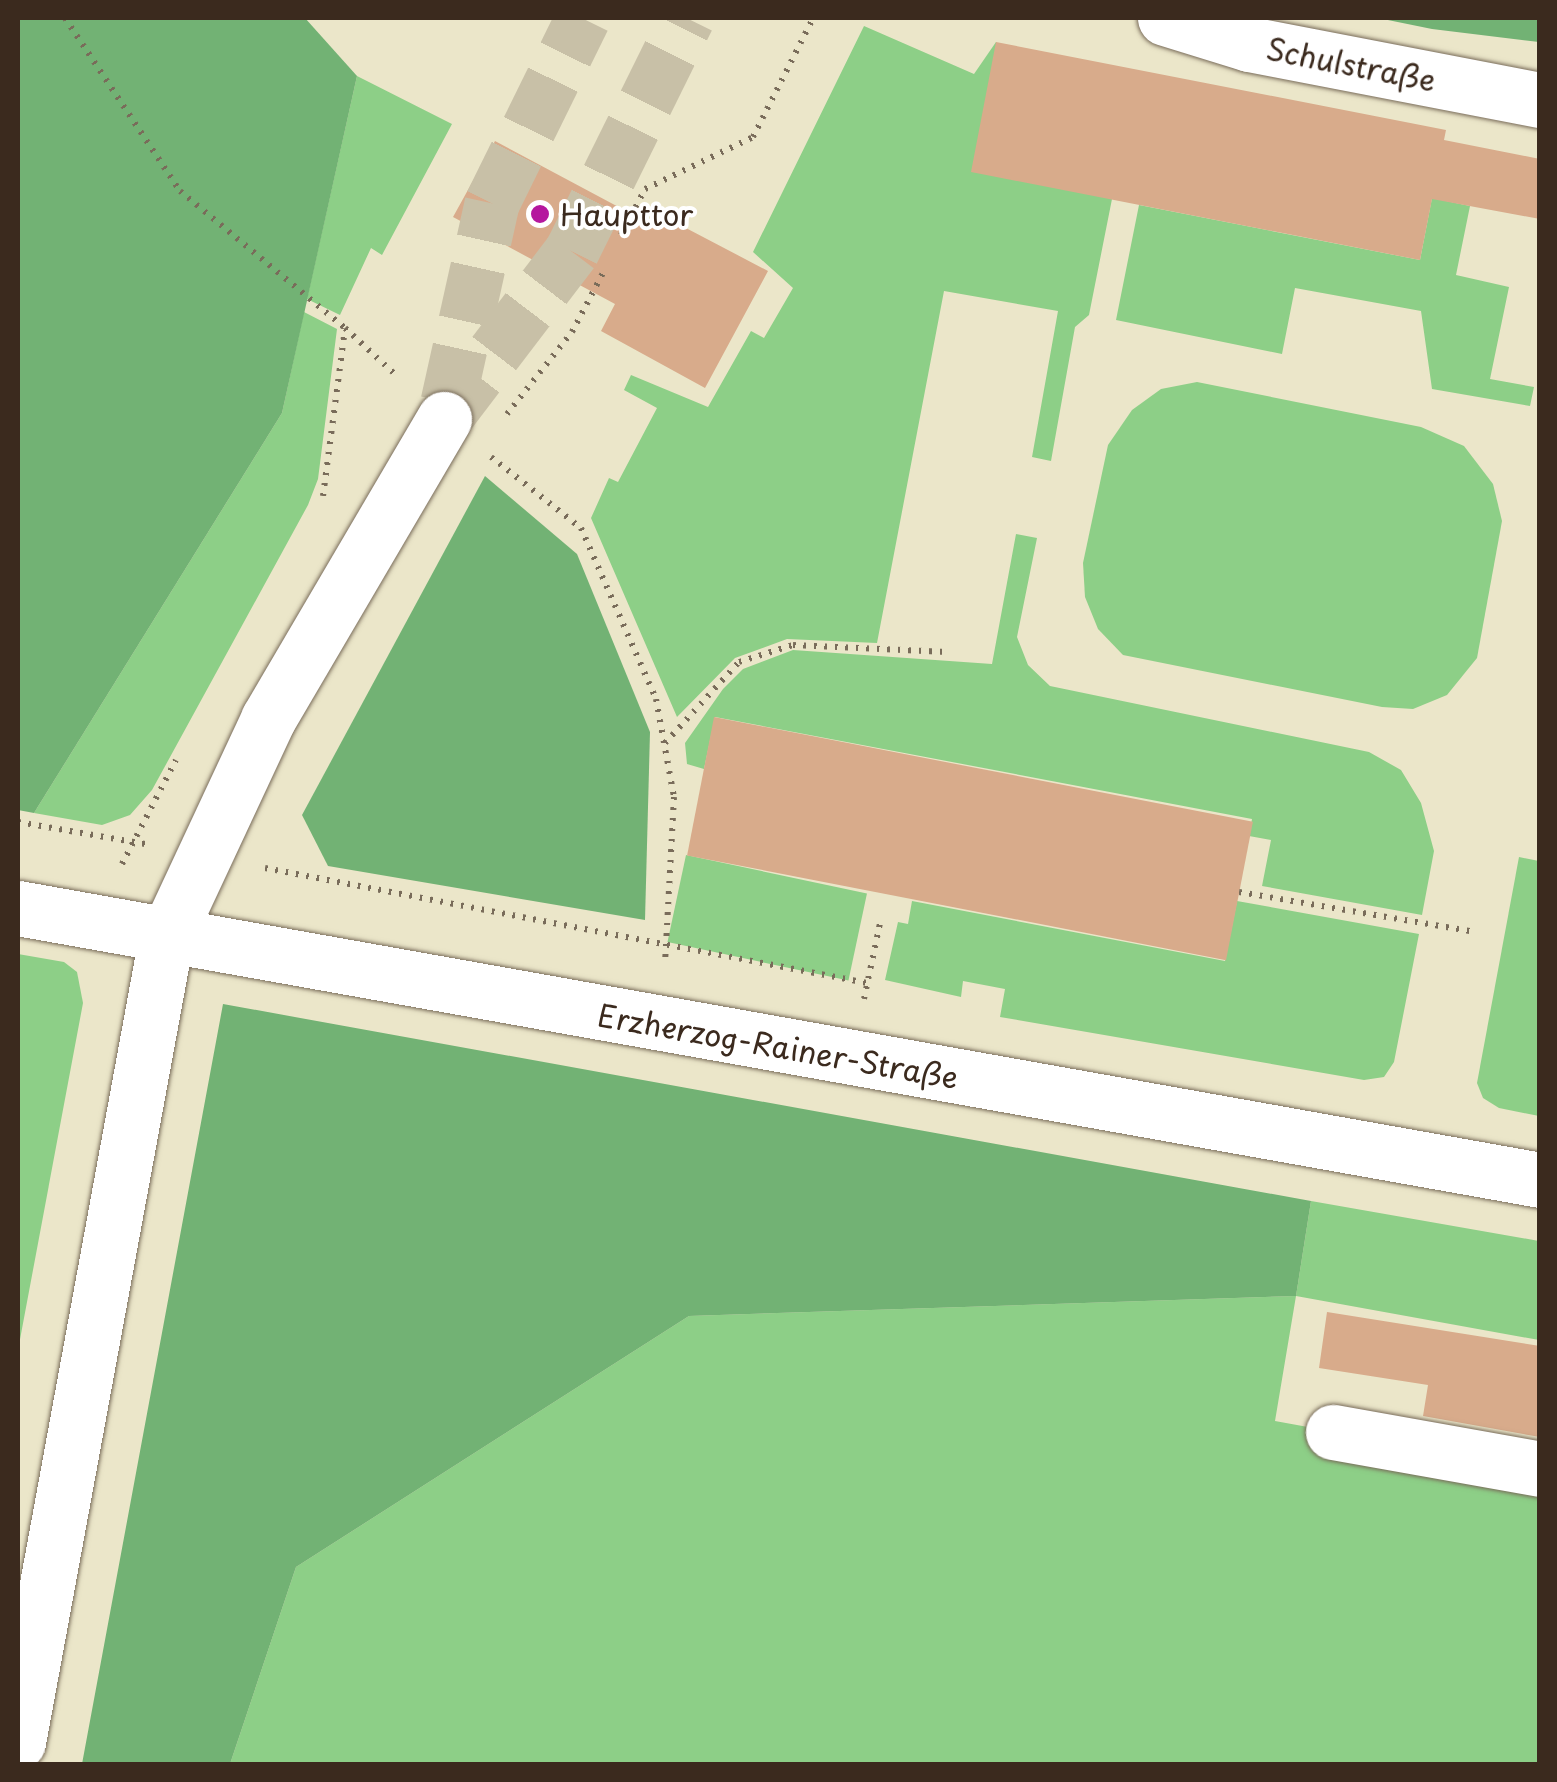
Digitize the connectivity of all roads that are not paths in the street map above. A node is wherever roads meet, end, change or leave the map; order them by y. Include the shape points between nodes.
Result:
1 (1165, 18) edge
2 (1540, 100) edge
3 (444, 419) tunnel mouth
4 (18, 908) edge
5 (166, 938) junction
6 (1540, 1180) edge
7 (1333, 1432) dead end
8 (1540, 1469) edge
9 (18, 1742) edge

1 - 2 street, Schulstraße via 1249,44
3 - 5 street via 268,718
4 - 5 street, Erzherzog-Rainer-Straße
5 - 6 street, Erzherzog-Rainer-Straße
5 - 9 street
7 - 8 street

